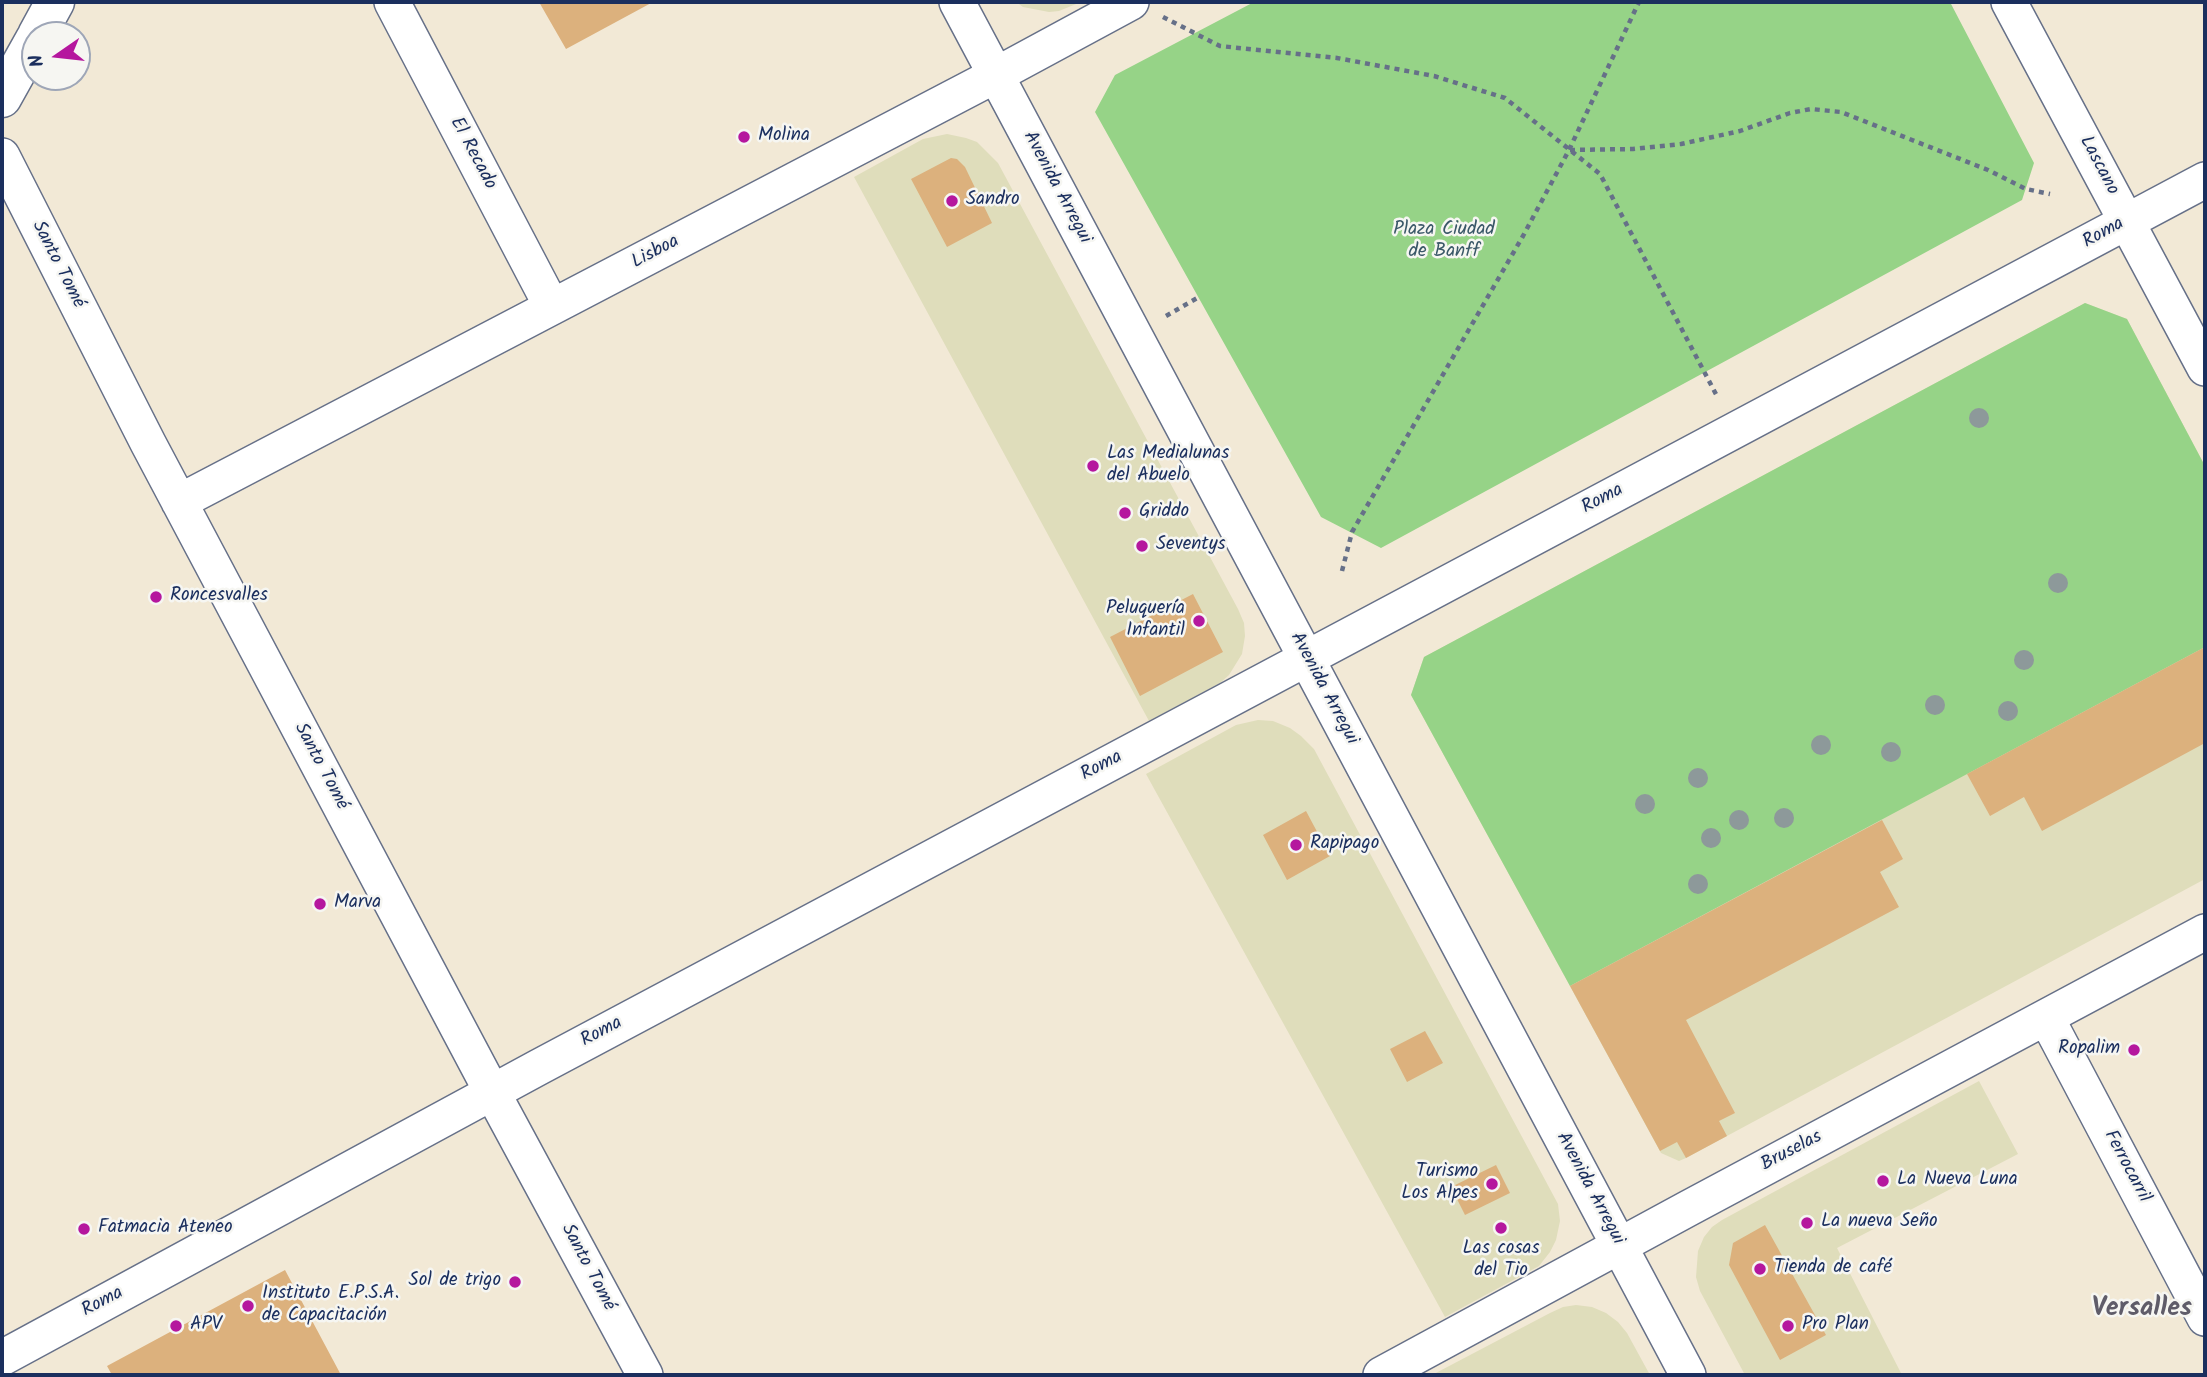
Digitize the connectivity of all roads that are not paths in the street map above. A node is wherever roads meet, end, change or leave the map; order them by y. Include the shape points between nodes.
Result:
1 (55, 2) edge
2 (393, 2) edge
3 (957, 2) edge
4 (2009, 2) edge
5 (1142, 7) edge
6 (45, 21) edge
7 (21, 64) edge
8 (996, 75) junction
9 (2, 98) edge
10 (2, 156) edge
11 (2205, 180) edge
12 (2127, 221) junction
13 (552, 307) junction
14 (2205, 368) edge
15 (179, 502) junction
16 (1306, 658) junction
17 (2205, 932) edge
18 (2046, 1017) junction
19 (492, 1092) junction
20 (1620, 1246) junction
21 (2205, 1318) edge
22 (2, 1358) edge
23 (645, 1375) edge
24 (1381, 1375) edge
25 (1688, 1375) edge

1 - 6 street
2 - 13 street, El Recado
3 - 8 street, Avenida Arregui
4 - 12 street, Lascano
5 - 8 street, Lisboa
7 - 9 street
8 - 13 street, Lisboa
8 - 16 street, Avenida Arregui
10 - 15 street, Santo Tomé
11 - 12 street, Roma
12 - 14 street, Lascano
12 - 16 street, Roma
13 - 15 street, Lisboa
15 - 19 street, Santo Tomé
16 - 19 street, Roma
16 - 20 street, Avenida Arregui
17 - 18 street, Bruselas
18 - 20 street, Bruselas
18 - 21 street, Ferrocarril
19 - 22 street, Roma
19 - 23 street, Santo Tomé
20 - 24 street, Bruselas
20 - 25 street, Avenida Arregui

